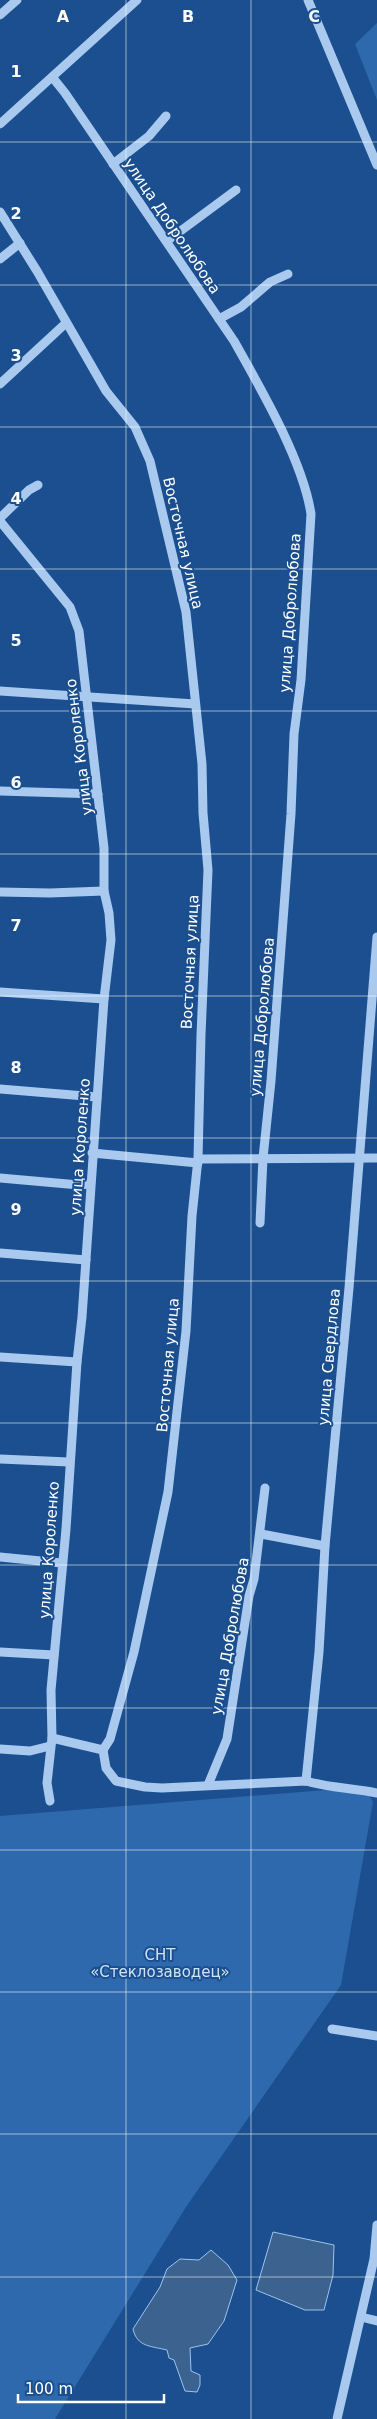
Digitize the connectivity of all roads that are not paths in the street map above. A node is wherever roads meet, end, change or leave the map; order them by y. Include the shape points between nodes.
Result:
1 (17, 0) edge
2 (137, 0) edge
3 (308, 0) edge
4 (0, 15) edge
5 (52, 78) junction
6 (166, 116) dead end
7 (0, 124) edge
8 (113, 164) junction
9 (377, 165) edge
10 (236, 190) dead end
11 (0, 212) edge
12 (167, 241) junction
13 (20, 243) junction
14 (0, 259) edge
15 (288, 274) dead end
16 (219, 319) junction
17 (66, 323) junction
18 (0, 384) edge
19 (38, 485) dead end
20 (0, 519) edge
21 (0, 691) edge
22 (87, 699) junction
23 (195, 704) junction
24 (0, 791) edge
25 (98, 794) junction
26 (104, 891) junction
27 (0, 892) edge
28 (377, 937) edge
29 (0, 992) edge
30 (104, 999) junction
31 (0, 1089) edge
32 (97, 1098) junction
33 (92, 1153) junction
34 (263, 1158) junction
35 (358, 1158) junction
36 (377, 1158) edge
37 (198, 1161) junction
38 (0, 1178) edge
39 (90, 1184) junction
40 (260, 1222) dead end
41 (0, 1253) edge
42 (86, 1260) junction
43 (0, 1357) edge
44 (77, 1362) junction
45 (0, 1459) edge
46 (69, 1462) junction
47 (265, 1488) dead end
48 (261, 1534) junction
49 (325, 1546) junction
50 (0, 1557) edge
51 (61, 1562) junction
52 (0, 1652) edge
53 (54, 1655) junction
54 (51, 1742) junction
55 (0, 1749) edge
56 (103, 1750) junction
57 (306, 1781) junction
58 (208, 1785) junction
59 (377, 1793) edge
60 (50, 1801) dead end
61 (332, 2029) dead end
62 (377, 2036) edge
63 (377, 2225) edge
64 (375, 2256) edge
65 (361, 2317) junction
66 (377, 2321) edge
67 (337, 2419) edge

1 - 4 street
2 - 5 street
3 - 9 street
5 - 7 street
5 - 8 street, улица Добролюбова
6 - 8 street via 149,136
8 - 12 street, улица Добролюбова
10 - 12 street
11 - 13 street, Восточная улица
12 - 16 street, улица Добролюбова
13 - 14 street
13 - 17 street, Восточная улица
15 - 16 street via 270,282 241,307
16 - 34 street, улица Добролюбова via 256,379 296,462 311,514 281,956
17 - 18 street
17 - 23 street, Восточная улица via 106,391 135,427 150,461 181,587
19 - 20 street
20 - 22 street, улица Короленко via 70,607 79,631
21 - 22 street
22 - 23 street
22 - 25 street, улица Короленко
23 - 37 street, Восточная улица via 208,870
24 - 25 street
25 - 26 street, улица Короленко via 104,848
26 - 27 street
26 - 30 street, улица Короленко via 111,940
28 - 35 street, улица Свердлова
29 - 30 street
30 - 32 street, улица Короленко
31 - 32 street
32 - 33 street, улица Короленко
33 - 37 street
33 - 39 street, улица Короленко
34 - 35 street
34 - 37 street
34 - 40 street, улица Добролюбова
35 - 36 street
35 - 49 street, улица Свердлова
37 - 56 street, Восточная улица via 173,1463 134,1652 110,1739
38 - 39 street
39 - 42 street, улица Короленко
41 - 42 street
42 - 44 street, улица Короленко
43 - 44 street
44 - 46 street, улица Короленко
45 - 46 street
46 - 51 street, улица Короленко
47 - 48 street, улица Добролюбова
48 - 49 street
48 - 58 street, улица Добролюбова via 227,1738
49 - 57 street, улица Свердлова via 319,1652
50 - 51 street
51 - 53 street, улица Короленко
52 - 53 street
53 - 54 street, улица Короленко
54 - 55 street via 30,1751
54 - 56 street
54 - 60 street, улица Короленко via 47,1783
56 - 58 street via 106,1768 116,1781 144,1787
57 - 58 street
57 - 59 street
61 - 62 street
63 - 64 street
64 - 65 street
65 - 66 street
65 - 67 street

